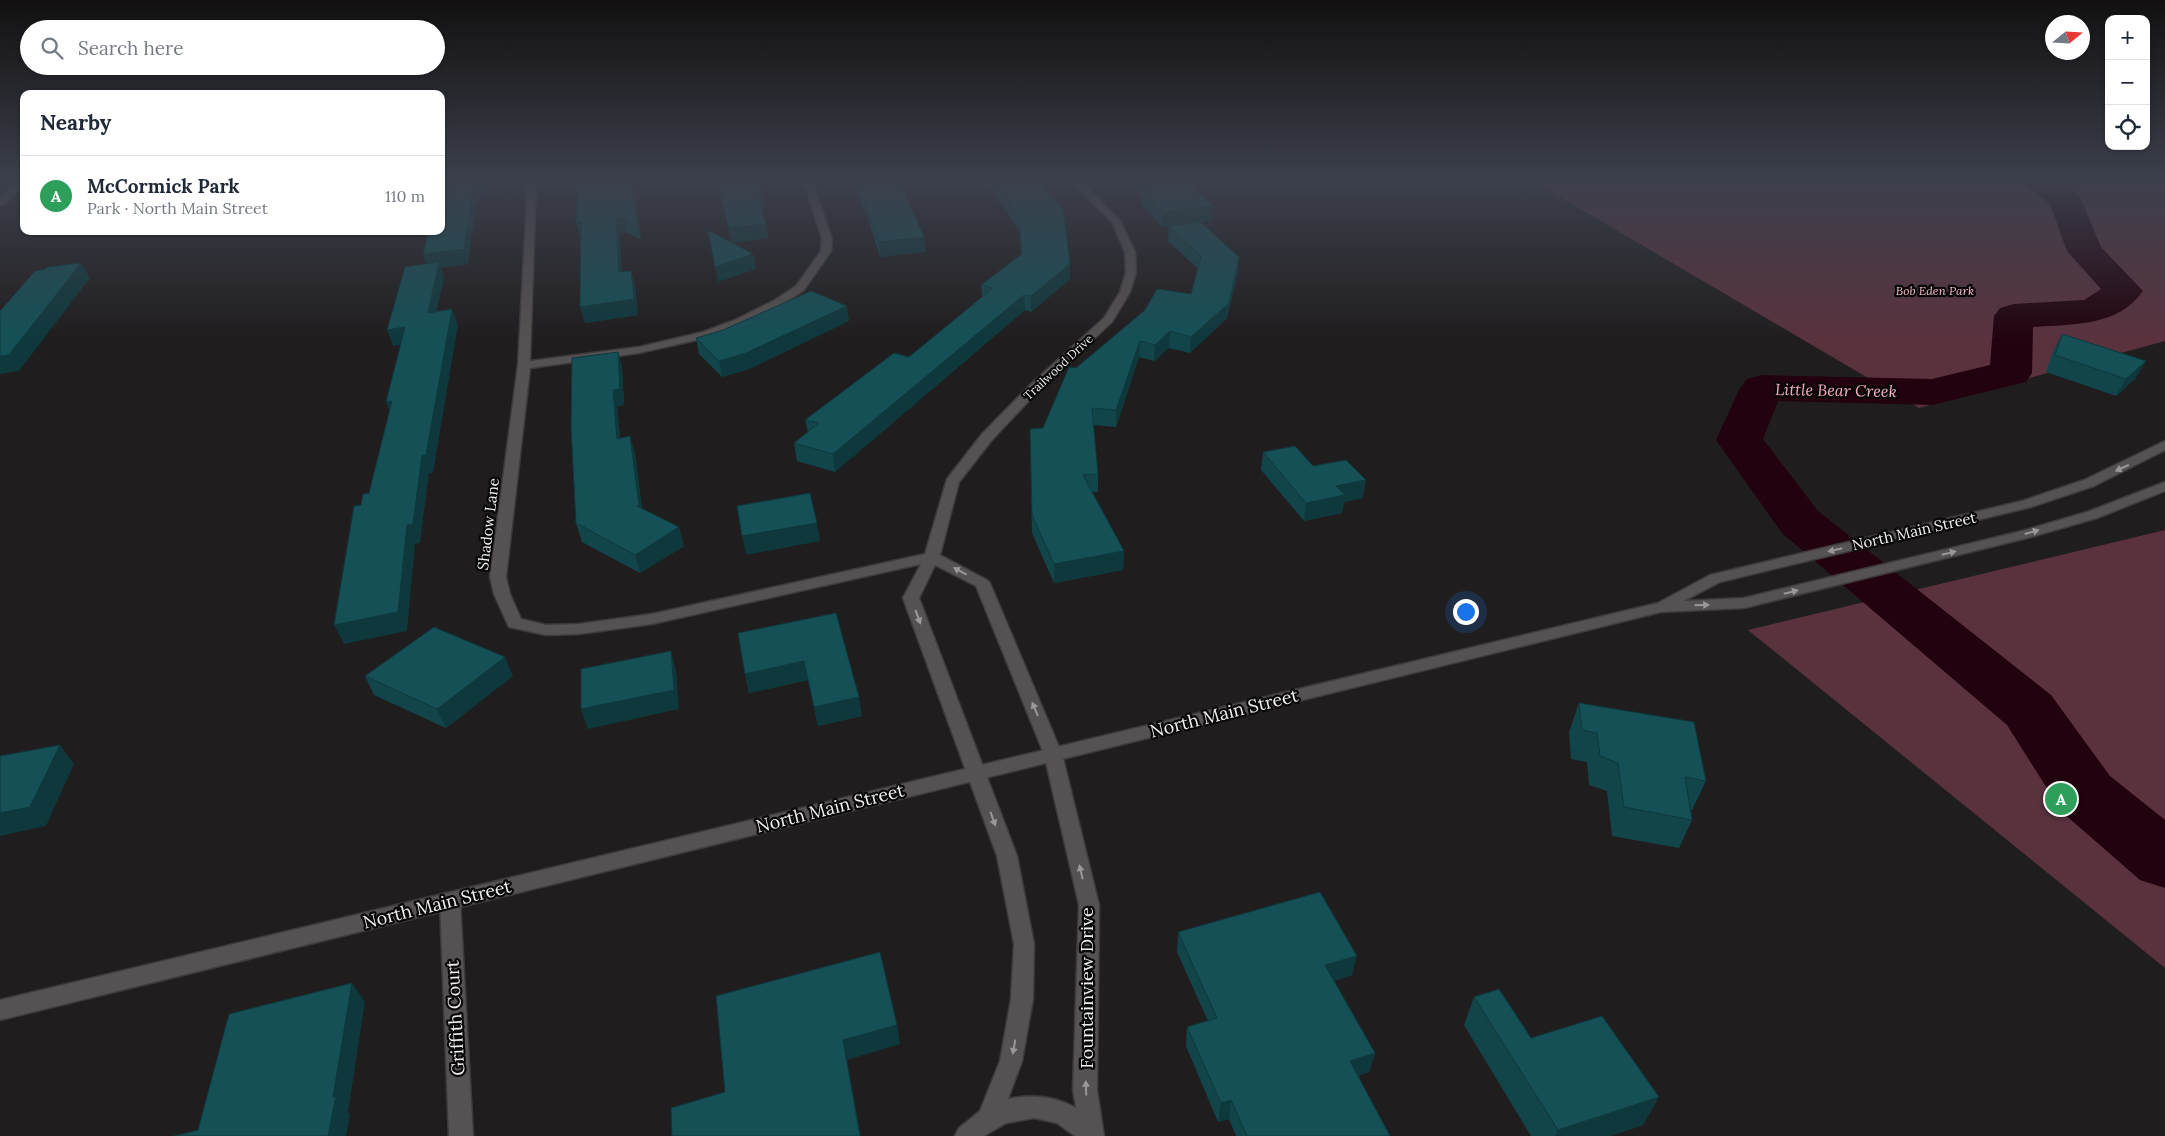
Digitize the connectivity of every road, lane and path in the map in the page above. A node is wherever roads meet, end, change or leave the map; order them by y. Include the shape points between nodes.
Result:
1 (530, 234) edge
2 (825, 234) edge
3 (1122, 234) edge
4 (524, 365) junction
5 (2165, 445) edge
6 (2165, 486) edge
7 (932, 556) junction
8 (1661, 607) junction
9 (1053, 754) junction
10 (976, 773) junction
11 (450, 901) junction
12 (0, 1010) edge
13 (989, 1118) junction
14 (461, 1136) edge
15 (967, 1136) edge
16 (1091, 1136) edge

1 - 4 street, Shadow Lane
2 - 4 street via 826,251 800,288 739,322 706,334 639,350
3 - 7 street, Trailwood Drive via 1130,252 1131,272 1108,320 1028,394 952,482
4 - 7 street, Shadow Lane via 498,577 515,623 546,630 652,619
5 -> 8 street, North Main Street via 2089,483 2026,504 1715,578
8 -> 6 street, North Main Street via 1744,603 2092,515
9 -> 7 street via 982,583
7 -> 10 street, Trailwood Drive via 911,598
8 - 9 street, North Main Street
9 - 10 street, North Main Street
16 -> 9 street, Fountainview Drive via 1085,1090 1089,905
10 - 11 street, North Main Street
10 -> 13 street, Fountainview Drive via 1007,856 1024,944 1022,999 1011,1061
11 - 12 street, North Main Street
11 - 14 street, Griffith Court
13 - 15 street, Fountainview Drive
13 - 16 street, Fountainview Drive via 1013,1108 1038,1106 1077,1122

